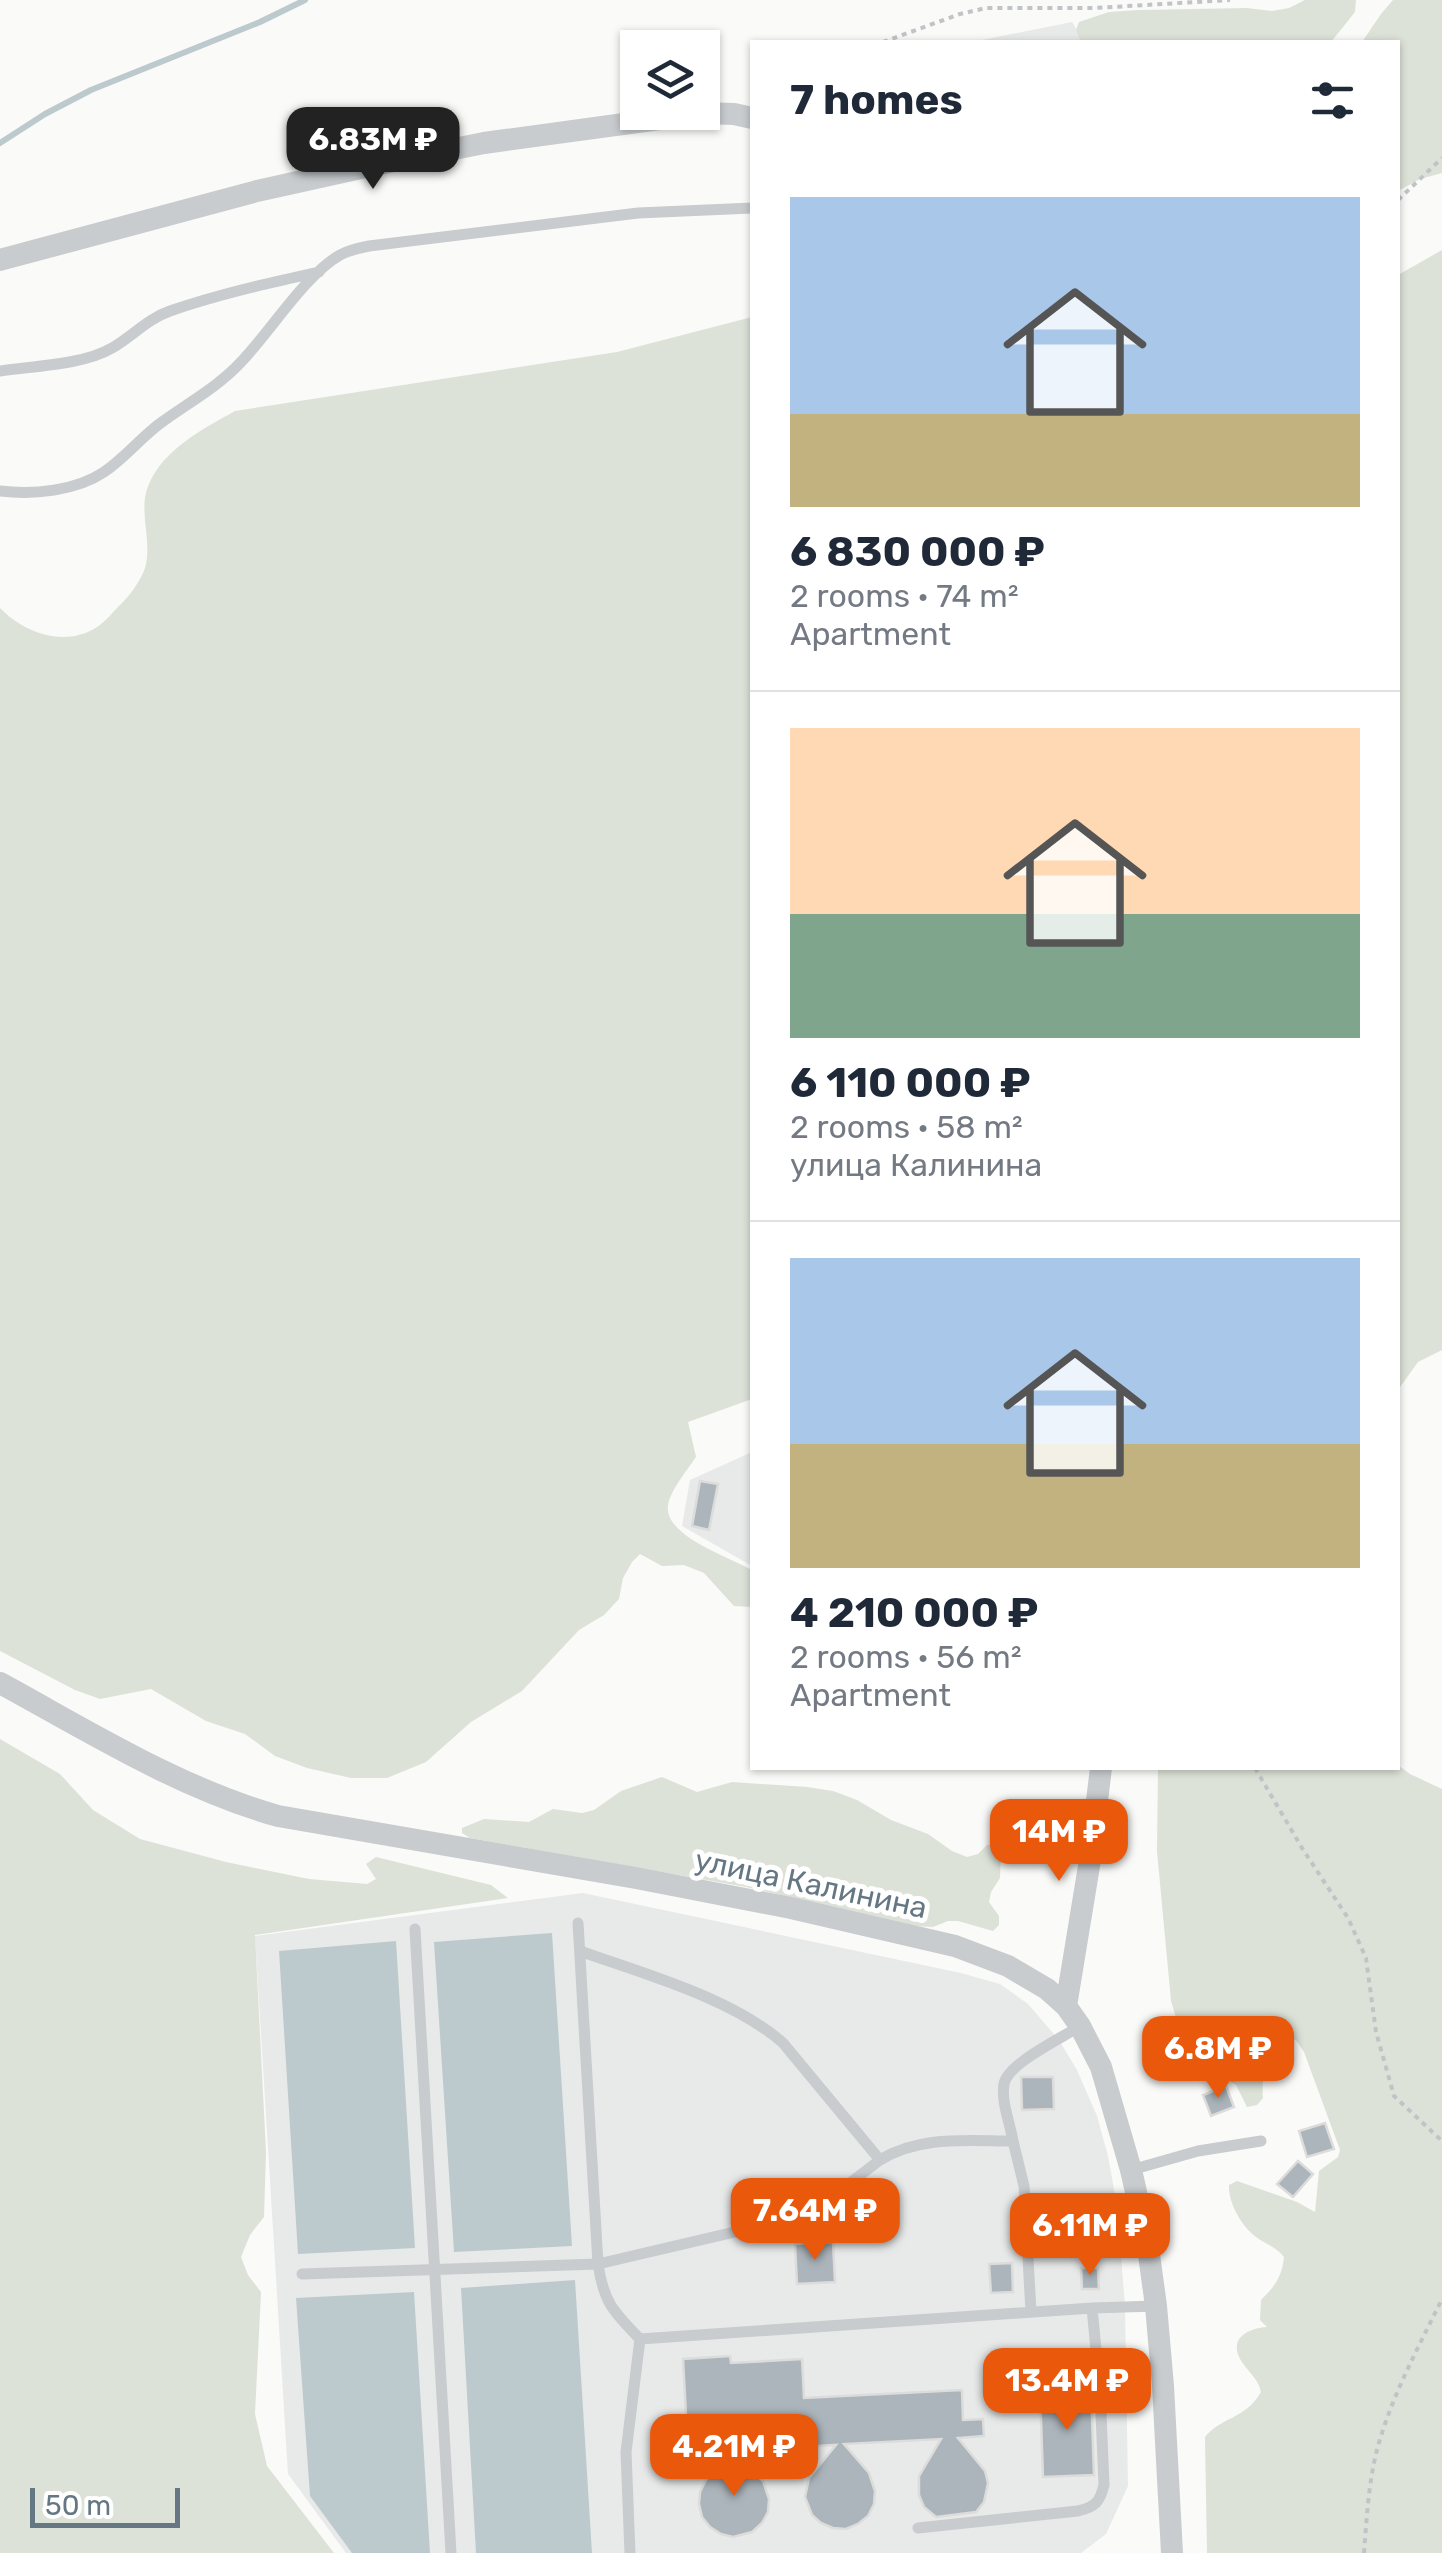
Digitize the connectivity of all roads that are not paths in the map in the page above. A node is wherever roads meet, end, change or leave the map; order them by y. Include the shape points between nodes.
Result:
1 (750, 118) edge
2 (750, 208) edge
3 (0, 260) edge
4 (318, 272) junction
5 (0, 371) edge
6 (0, 492) edge
7 (0, 1683) edge
8 (1101, 1770) edge
9 (578, 1923) dead end
10 (415, 1929) dead end
11 (580, 1950) junction
12 (1066, 2006) junction
13 (1080, 2026) junction
14 (1014, 2140) junction
15 (1261, 2141) dead end
16 (880, 2160) junction
17 (1131, 2170) junction
18 (598, 2264) junction
19 (434, 2268) junction
20 (302, 2274) dead end
21 (1156, 2306) junction
22 (1092, 2308) junction
23 (1031, 2312) junction
24 (640, 2339) junction
25 (918, 2528) dead end
26 (451, 2553) edge
27 (630, 2553) edge
28 (1172, 2553) edge

1 - 3 street via 704,113 484,143 258,191
2 - 4 lane via 638,213 368,246 337,256
4 - 5 lane via 167,312 97,354
4 - 6 lane via 239,364 103,473 66,487
7 - 12 street, улица Калинина via 234,1804 772,1904 954,1946 1008,1966
8 - 12 street
9 - 11 lane
10 - 19 lane
11 - 16 lane via 764,2026
11 - 18 lane
12 - 13 street, улица Калинина
13 - 14 lane via 1007,2075 1004,2096
13 - 17 street, улица Калинина via 1101,2067
14 - 16 lane via 932,2142
14 - 23 lane via 1024,2186
15 - 17 lane
16 - 18 lane via 824,2202 782,2221
17 - 21 street, улица Калинина
18 - 19 lane
18 - 24 lane via 612,2310
19 - 20 lane
19 - 26 lane
21 - 22 lane
21 - 28 street, улица Калинина
22 - 23 lane
22 - 25 lane via 1100,2500 1078,2511
23 - 24 lane
24 - 27 lane via 626,2452

